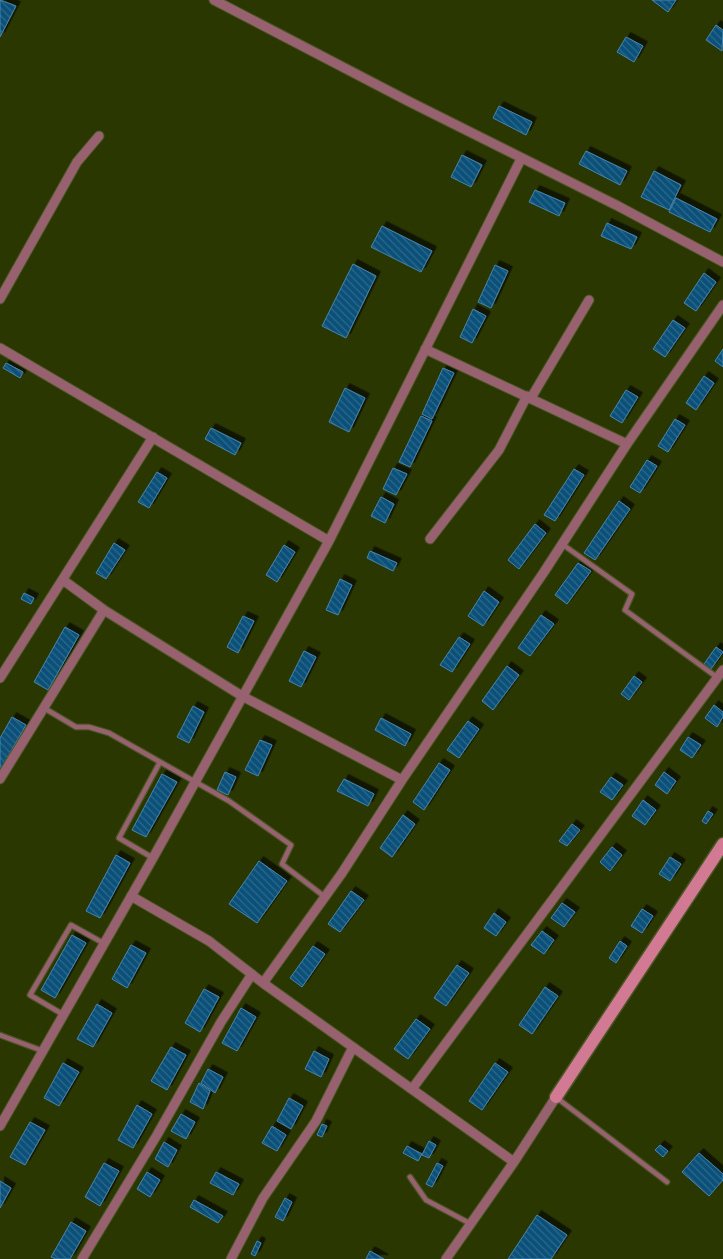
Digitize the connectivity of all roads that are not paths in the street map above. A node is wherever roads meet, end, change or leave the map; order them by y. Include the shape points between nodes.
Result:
1 (214, 0) edge
2 (99, 136) dead end
3 (521, 158) junction
4 (723, 262) edge
5 (0, 299) edge
6 (589, 300) dead end
7 (723, 305) edge
8 (0, 348) edge
9 (425, 349) junction
10 (529, 397) junction
11 (153, 437) junction
12 (627, 444) junction
13 (430, 539) dead end
14 (329, 541) junction
15 (562, 544) junction
16 (63, 580) junction
17 (104, 610) junction
18 (720, 674) edge
19 (0, 678) edge
20 (242, 696) junction
21 (44, 708) junction
22 (160, 762) junction
23 (0, 779) edge
24 (402, 780) junction
25 (196, 782) junction
26 (723, 844) edge
27 (153, 858) junction
28 (131, 896) junction
29 (325, 897) junction
30 (105, 944) junction
31 (252, 974) junction
32 (263, 983) junction
33 (64, 1015) junction
34 (0, 1035) edge
35 (353, 1047) junction
36 (43, 1051) junction
37 (412, 1089) junction
38 (556, 1097) junction
39 (0, 1126) edge
40 (514, 1162) junction
41 (410, 1177) dead end
42 (666, 1182) dead end
43 (471, 1224) junction
44 (82, 1259) edge
45 (231, 1259) edge
46 (446, 1259) edge

1 - 3 street
2 - 5 street via 77,162
3 - 4 street
3 - 9 street
6 - 10 street
7 - 12 street
8 - 11 street
9 - 10 street
9 - 14 street
10 - 12 street
10 - 13 street via 499,450
11 - 14 street
11 - 16 street
12 - 15 street
14 - 20 street
15 - 18 lane via 632,594 625,610
15 - 24 street
16 - 17 street
16 - 19 street
17 - 20 street
17 - 21 street
18 - 37 street
20 - 24 street
20 - 25 street
21 - 22 lane via 76,727 109,733
21 - 23 street
22 - 25 lane
22 - 27 lane via 119,838
24 - 29 street
25 - 27 street
25 - 29 lane via 291,845 282,864
26 - 38 street
27 - 28 street
28 - 30 street
28 - 31 street via 209,941
29 - 32 street
30 - 33 street
30 - 33 lane via 71,925 62,940 30,996
31 - 32 street
31 - 44 street
32 - 35 street
33 - 36 street
34 - 36 lane
35 - 37 street
35 - 45 street via 316,1121 263,1198
36 - 39 street
37 - 40 street
38 - 40 street
38 - 42 lane
40 - 43 street
41 - 43 lane via 426,1200
43 - 46 street

